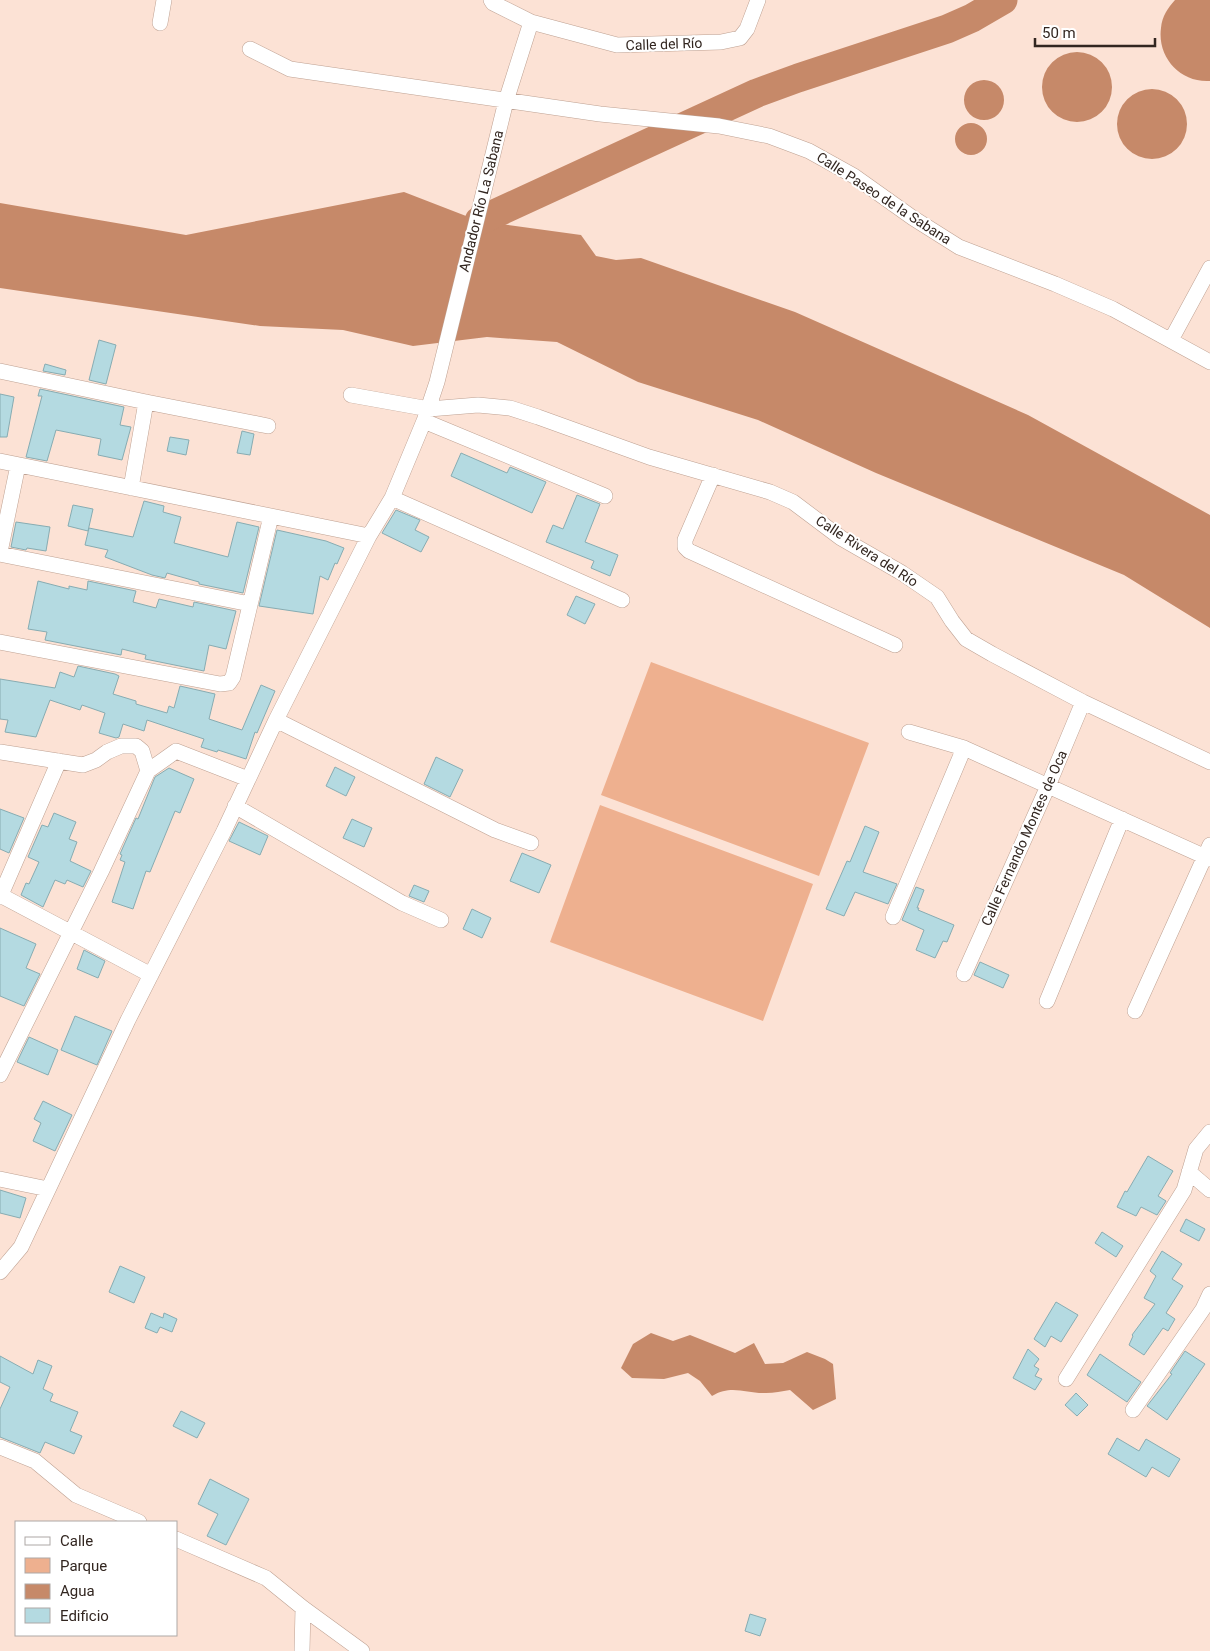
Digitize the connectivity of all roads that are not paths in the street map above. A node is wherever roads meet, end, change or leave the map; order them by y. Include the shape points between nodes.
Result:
1 (164, 0) edge
2 (491, 0) edge
3 (758, 0) edge
4 (530, 22) junction
5 (160, 23) dead end
6 (250, 49) dead end
7 (506, 101) junction
8 (1210, 268) edge
9 (1205, 288) edge
10 (1171, 340) junction
11 (1210, 362) edge
12 (0, 371) edge
13 (351, 395) dead end
14 (146, 402) junction
15 (427, 415) junction
16 (268, 426) dead end
17 (0, 461) edge
18 (18, 465) junction
19 (713, 475) junction
20 (131, 488) junction
21 (605, 496) dead end
22 (392, 498) junction
23 (271, 516) junction
24 (368, 536) junction
25 (0, 553) edge
26 (622, 600) dead end
27 (250, 604) junction
28 (0, 642) edge
29 (895, 645) dead end
30 (1083, 702) junction
31 (276, 720) junction
32 (909, 732) dead end
33 (964, 748) junction
34 (0, 752) edge
35 (59, 761) junction
36 (1210, 762) edge
37 (148, 771) junction
38 (248, 779) junction
39 (1048, 786) junction
40 (235, 806) junction
41 (1122, 819) junction
42 (531, 843) dead end
43 (1208, 854) edge
44 (0, 896) edge
45 (893, 917) dead end
46 (441, 920) dead end
47 (71, 933) junction
48 (964, 974) dead end
49 (150, 975) junction
50 (1047, 1001) dead end
51 (1136, 1011) dead end
52 (0, 1075) edge
53 (1210, 1132) edge
54 (1189, 1172) junction
55 (0, 1179) edge
56 (48, 1189) junction
57 (1210, 1190) edge
58 (0, 1272) edge
59 (1210, 1294) edge
60 (1066, 1379) dead end
61 (1133, 1410) dead end
62 (0, 1447) edge
63 (137, 1521) edge
64 (178, 1539) edge
65 (303, 1608) junction
66 (302, 1651) edge
67 (362, 1651) edge

1 - 5 street
2 - 4 street, Calle del Río
3 - 4 street, Calle del Río via 740,38 721,42 618,45
4 - 7 street, Andador Río La Sabana
6 - 7 street, Calle Paseo de la Sabana via 290,69
7 - 10 street, Calle Paseo de la Sabana via 719,126 769,136 809,151 854,176 959,247 1072,291
7 - 15 street, Andador Río La Sabana
8 - 9 street
9 - 10 street
10 - 11 street, Calle Paseo de la Sabana
12 - 14 street
13 - 15 street
14 - 16 street
14 - 20 street
15 - 19 street, Calle Rivera del Río via 478,405 510,408 649,457
15 - 21 street
15 - 22 street, Andador Río La Sabana
17 - 18 street
18 - 20 street
18 - 25 street
19 - 29 street via 685,540 685,547
19 - 30 street, Calle Rivera del Río via 792,502 842,538 937,597 966,638
20 - 23 street
22 - 24 street, Andador Río La Sabana
22 - 26 street
23 - 24 street
23 - 27 street
24 - 31 street, Andador Río La Sabana
25 - 27 street
27 - 28 street via 229,683 220,684
30 - 36 street, Calle Rivera del Río
30 - 39 street, Calle Fernando Montes de Oca
31 - 38 street, Andador Río La Sabana
31 - 42 street via 495,830
32 - 33 street
33 - 39 street
33 - 45 street
34 - 35 street
35 - 37 street via 83,765 121,746 136,746 142,751
35 - 44 street
37 - 38 street via 176,751
37 - 47 street
38 - 40 street, Andador Río La Sabana
39 - 41 street
39 - 48 street, Calle Fernando Montes de Oca
40 - 46 street via 402,903
40 - 49 street, Andador Río La Sabana
41 - 43 street
41 - 50 street
43 - 51 street
44 - 47 street
47 - 49 street
47 - 52 street
49 - 56 street, Andador Río La Sabana
53 - 54 street via 1196,1149
54 - 57 street
54 - 60 street via 1184,1190
55 - 56 street
56 - 58 street, Andador Río La Sabana via 21,1247
59 - 61 street
62 - 63 street via 35,1461 76,1495
64 - 65 street via 266,1578
65 - 66 street
65 - 67 street

